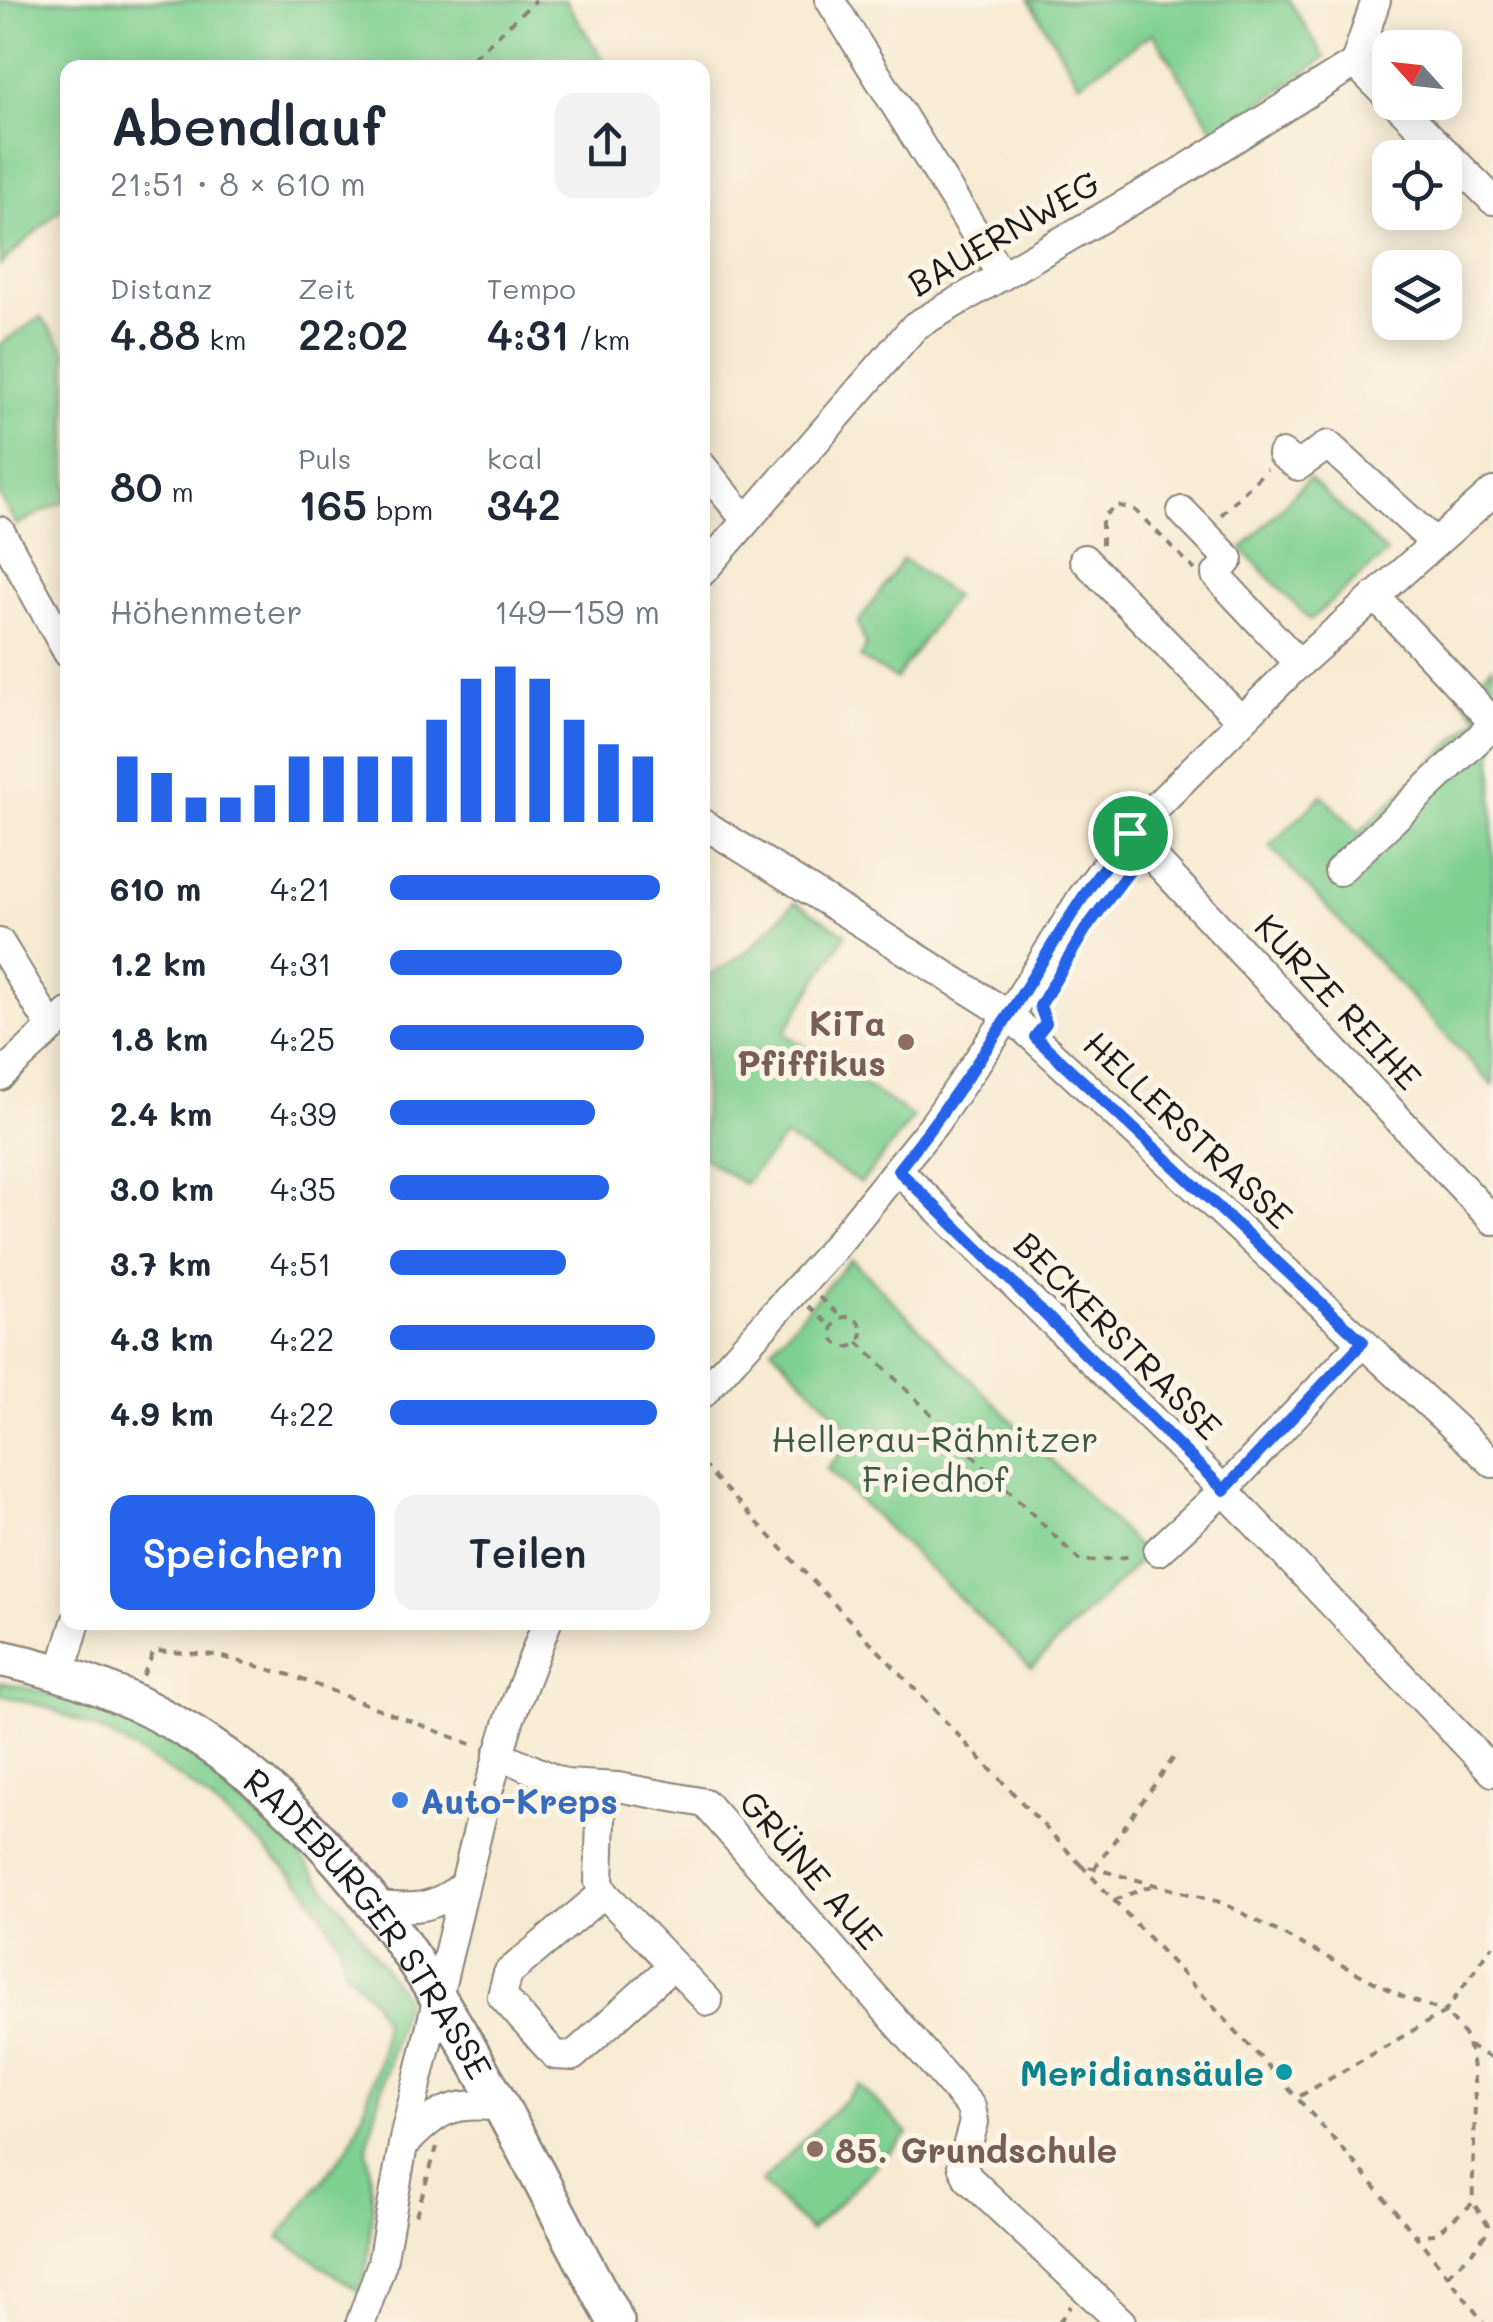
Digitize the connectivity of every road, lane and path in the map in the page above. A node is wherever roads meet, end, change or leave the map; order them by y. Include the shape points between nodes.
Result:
1 (536, 0) edge
2 (830, 0) edge
3 (1376, 0) edge
4 (471, 60) edge
5 (1355, 63) junction
6 (1372, 80) edge
7 (1413, 120) edge
8 (1492, 197) edge
9 (1002, 276) junction
10 (1282, 454) joint
11 (710, 476) edge
12 (1493, 492) edge
13 (1182, 511) dead end
14 (746, 520) junction
15 (0, 531) edge
16 (1203, 532) junction
17 (1435, 544) junction
18 (710, 563) edge
19 (1091, 567) joint
20 (1202, 578) dead end
21 (1375, 596) junction
22 (60, 638) edge
23 (1299, 664) junction
24 (1242, 720) junction
25 (1493, 723) edge
26 (710, 829) edge
27 (1130, 833) junction
28 (1339, 871) dead end
29 (0, 944) edge
30 (1009, 1014) junction
31 (59, 1020) edge
32 (0, 1076) edge
33 (898, 1170) junction
34 (1493, 1220) edge
35 (842, 1318) junction
36 (832, 1328) junction
37 (858, 1342) junction
38 (1363, 1342) junction
39 (710, 1377) edge
40 (1493, 1464) edge
41 (710, 1472) edge
42 (1224, 1490) junction
43 (1158, 1552) joint
44 (74, 1630) edge
45 (544, 1630) edge
46 (0, 1658) edge
47 (61, 1672) junction
48 (133, 1699) junction
49 (498, 1754) junction
50 (1175, 1756) dead end
51 (1493, 1772) edge
52 (602, 1786) junction
53 (1081, 1865) junction
54 (1094, 1869) junction
55 (464, 1885) junction
56 (1155, 1885) junction
57 (604, 1893) junction
58 (1114, 1900) junction
59 (376, 1906) junction
60 (1493, 1945) edge
61 (673, 1966) junction
62 (437, 1999) junction
63 (708, 2000) dead end
64 (1445, 2012) junction
65 (1469, 2046) junction
66 (1493, 2059) edge
67 (1298, 2097) junction
68 (499, 2108) junction
69 (402, 2147) junction
70 (1473, 2203) junction
71 (1416, 2234) junction
72 (1448, 2274) junction
73 (361, 2322) edge
74 (616, 2322) edge
75 (1121, 2322) edge
76 (1483, 2322) edge

1 - 4 path
2 - 9 street
3 - 5 street
5 - 6 street
5 - 9 street, BAUERNWEG
7 - 8 street
9 - 14 street, BAUERNWEG via 915,326
10 - 16 path
10 - 17 street via 1298,466 1328,444
11 - 14 street
12 - 17 street
13 - 16 street
14 - 18 street, BAUERNWEG
15 - 22 street
16 - 23 street via 1228,558 1216,575
17 - 21 street
19 - 20 path via 1102,518 1116,505 1135,510
19 - 24 street
21 - 23 street
21 - 25 street
23 - 24 street
24 - 27 street
25 - 28 street
26 - 30 street, HELLERSTRASSE
27 - 30 street
27 - 34 street, KURZE REIHE
29 - 31 street
30 - 33 street
30 - 38 street, HELLERSTRASSE
31 - 32 street
33 - 39 street via 828,1255
33 - 42 street, BECKERSTRASSE
35 - 36 path
35 - 36 path via 815,1292 806,1303
35 - 37 path via 859,1322
36 - 37 path via 842,1348
37 - 43 path via 1081,1562
38 - 40 street, HELLERSTRASSE
38 - 42 street
41 - 53 path
42 - 43 street
42 - 51 street, BECKERSTRASSE
44 - 47 street
45 - 49 street
46 - 47 main road, RADEBURGER STRASSE
47 - 48 main road, RADEBURGER STRASSE
48 - 49 path via 154,1651 215,1655 290,1675
48 - 59 main road, RADEBURGER STRASSE via 254,1776 343,1863
49 - 52 street, GRÜNE AUE via 565,1784
49 - 55 street
50 - 54 path
52 - 57 street
52 - 75 street, GRÜNE AUE via 705,1803 970,2107 974,2122 962,2165 968,2178
53 - 54 path
53 - 58 path
54 - 56 path
55 - 59 street via 424,1908
55 - 62 street
56 - 58 path
56 - 64 path via 1223,1903
57 - 61 street
57 - 61 street via 508,1973 502,1996 554,2056 573,2056
58 - 67 path
59 - 62 main road, RADEBURGER STRASSE
60 - 64 path
61 - 63 street
62 - 68 main road, RADEBURGER STRASSE
62 - 69 street
64 - 65 path
64 - 67 path
65 - 66 path
65 - 70 path
67 - 71 path
68 - 69 street via 458,2105
68 - 74 main road, RADEBURGER STRASSE
69 - 73 street via 382,2264
70 - 71 path via 1434,2234
70 - 72 path via 1488,2225 1485,2236
71 - 72 path
72 - 76 path

